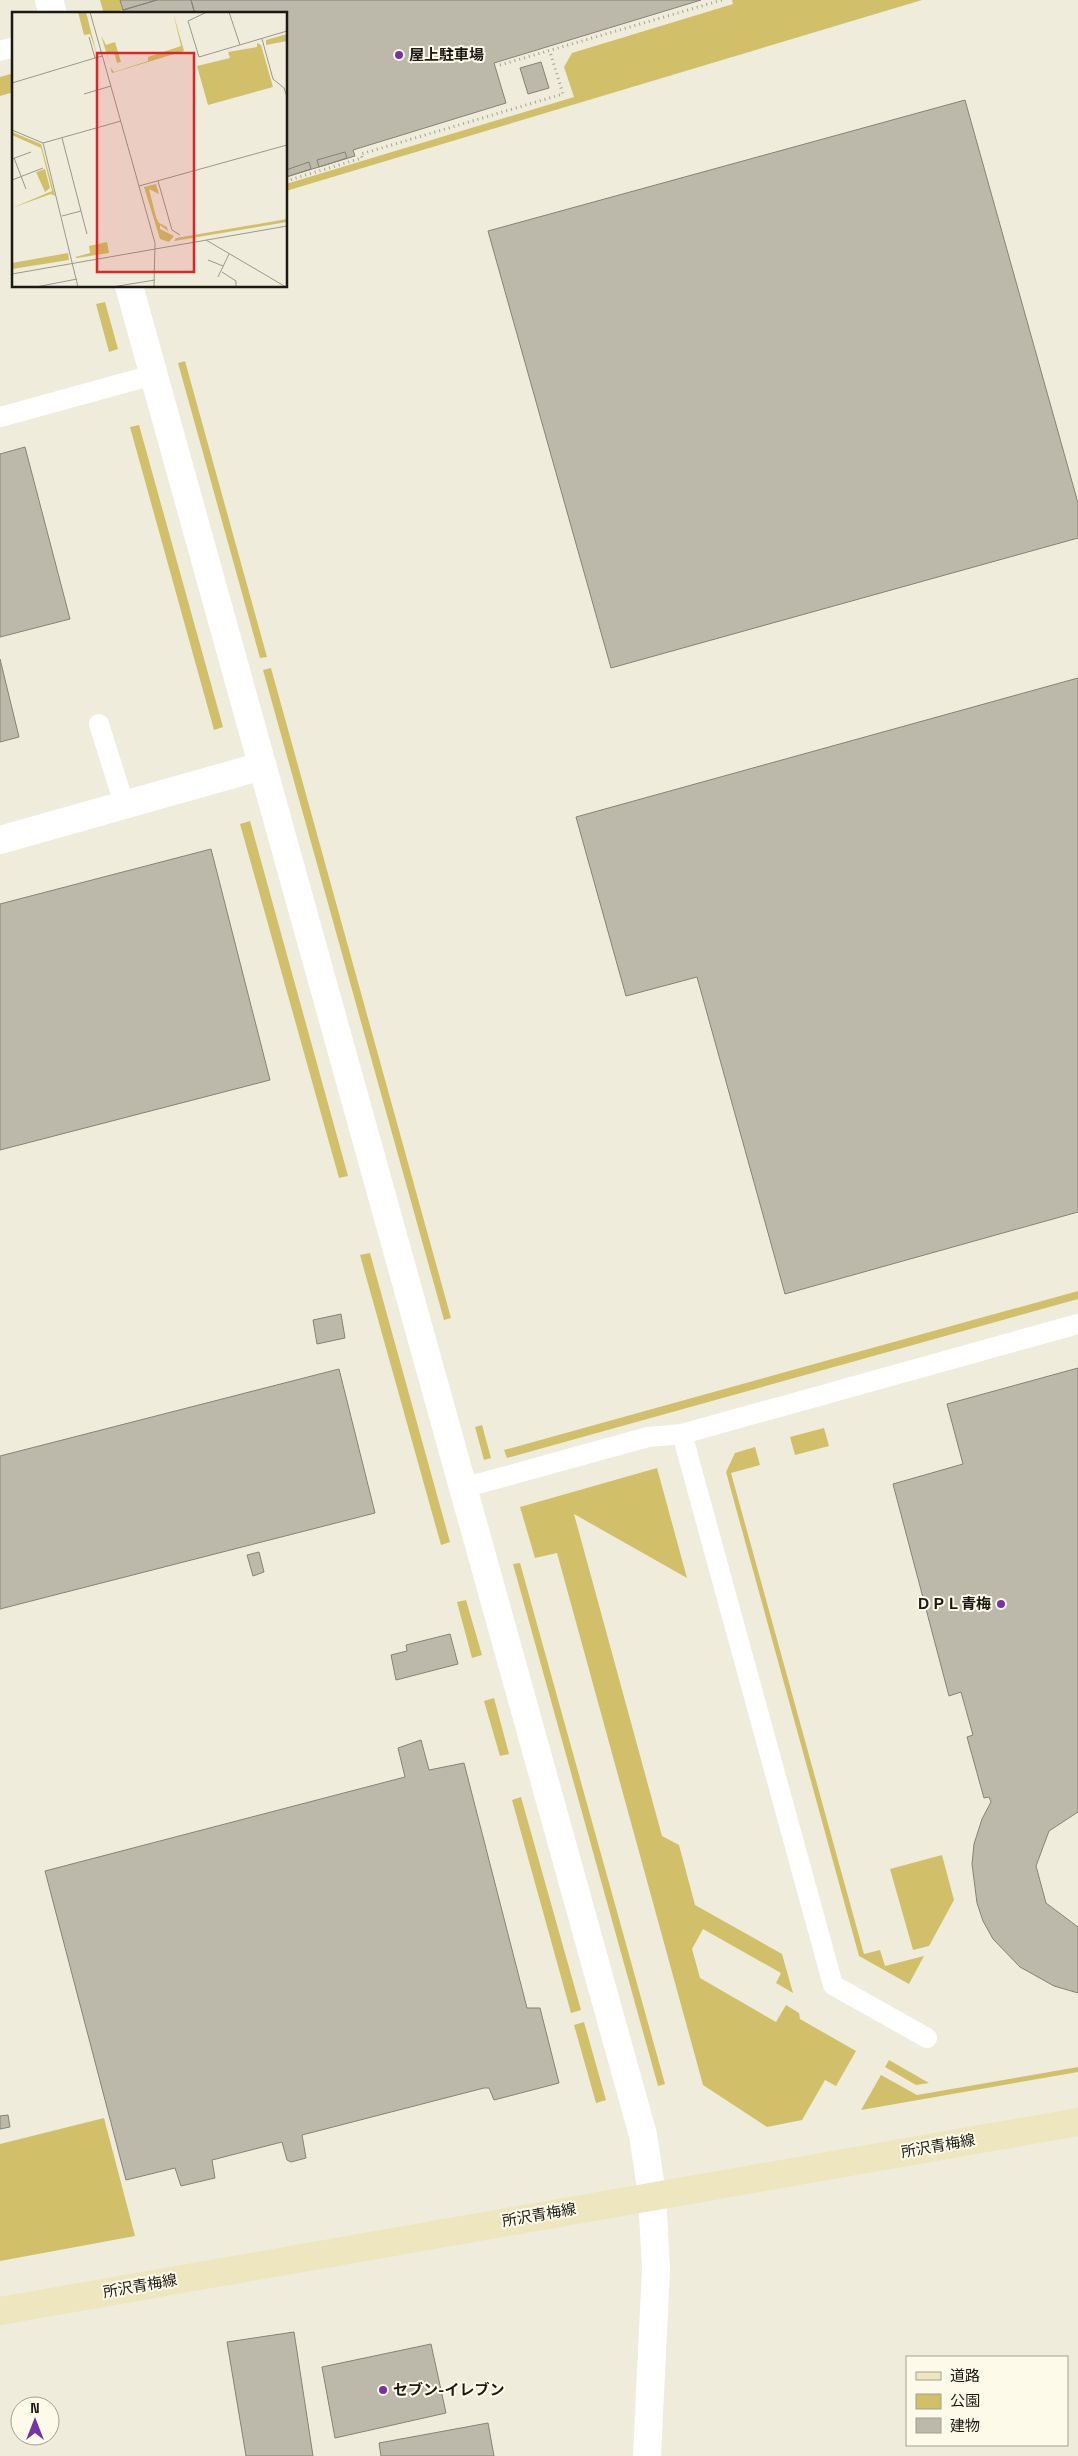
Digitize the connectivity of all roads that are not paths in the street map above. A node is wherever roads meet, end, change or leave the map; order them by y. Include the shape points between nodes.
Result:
1 (130, 288) edge
2 (153, 376) junction
3 (0, 417) edge
4 (99, 724) dead end
5 (262, 766) junction
6 (124, 804) junction
7 (0, 840) edge
8 (1078, 1324) edge
9 (682, 1434) junction
10 (463, 1488) junction
11 (927, 2038) dead end
12 (1078, 2122) edge
13 (652, 2196) junction
14 (0, 2310) edge
15 (647, 2456) edge

1 - 2 street
2 - 3 lane
2 - 5 street
4 - 6 lane
5 - 6 street
5 - 10 street
6 - 7 street
8 - 9 lane
9 - 10 lane via 648,1437
9 - 11 lane via 833,1984
10 - 13 street via 643,2135
12 - 13 main road, 所沢青梅線
13 - 14 main road, 所沢青梅線
13 - 15 street via 656,2268

